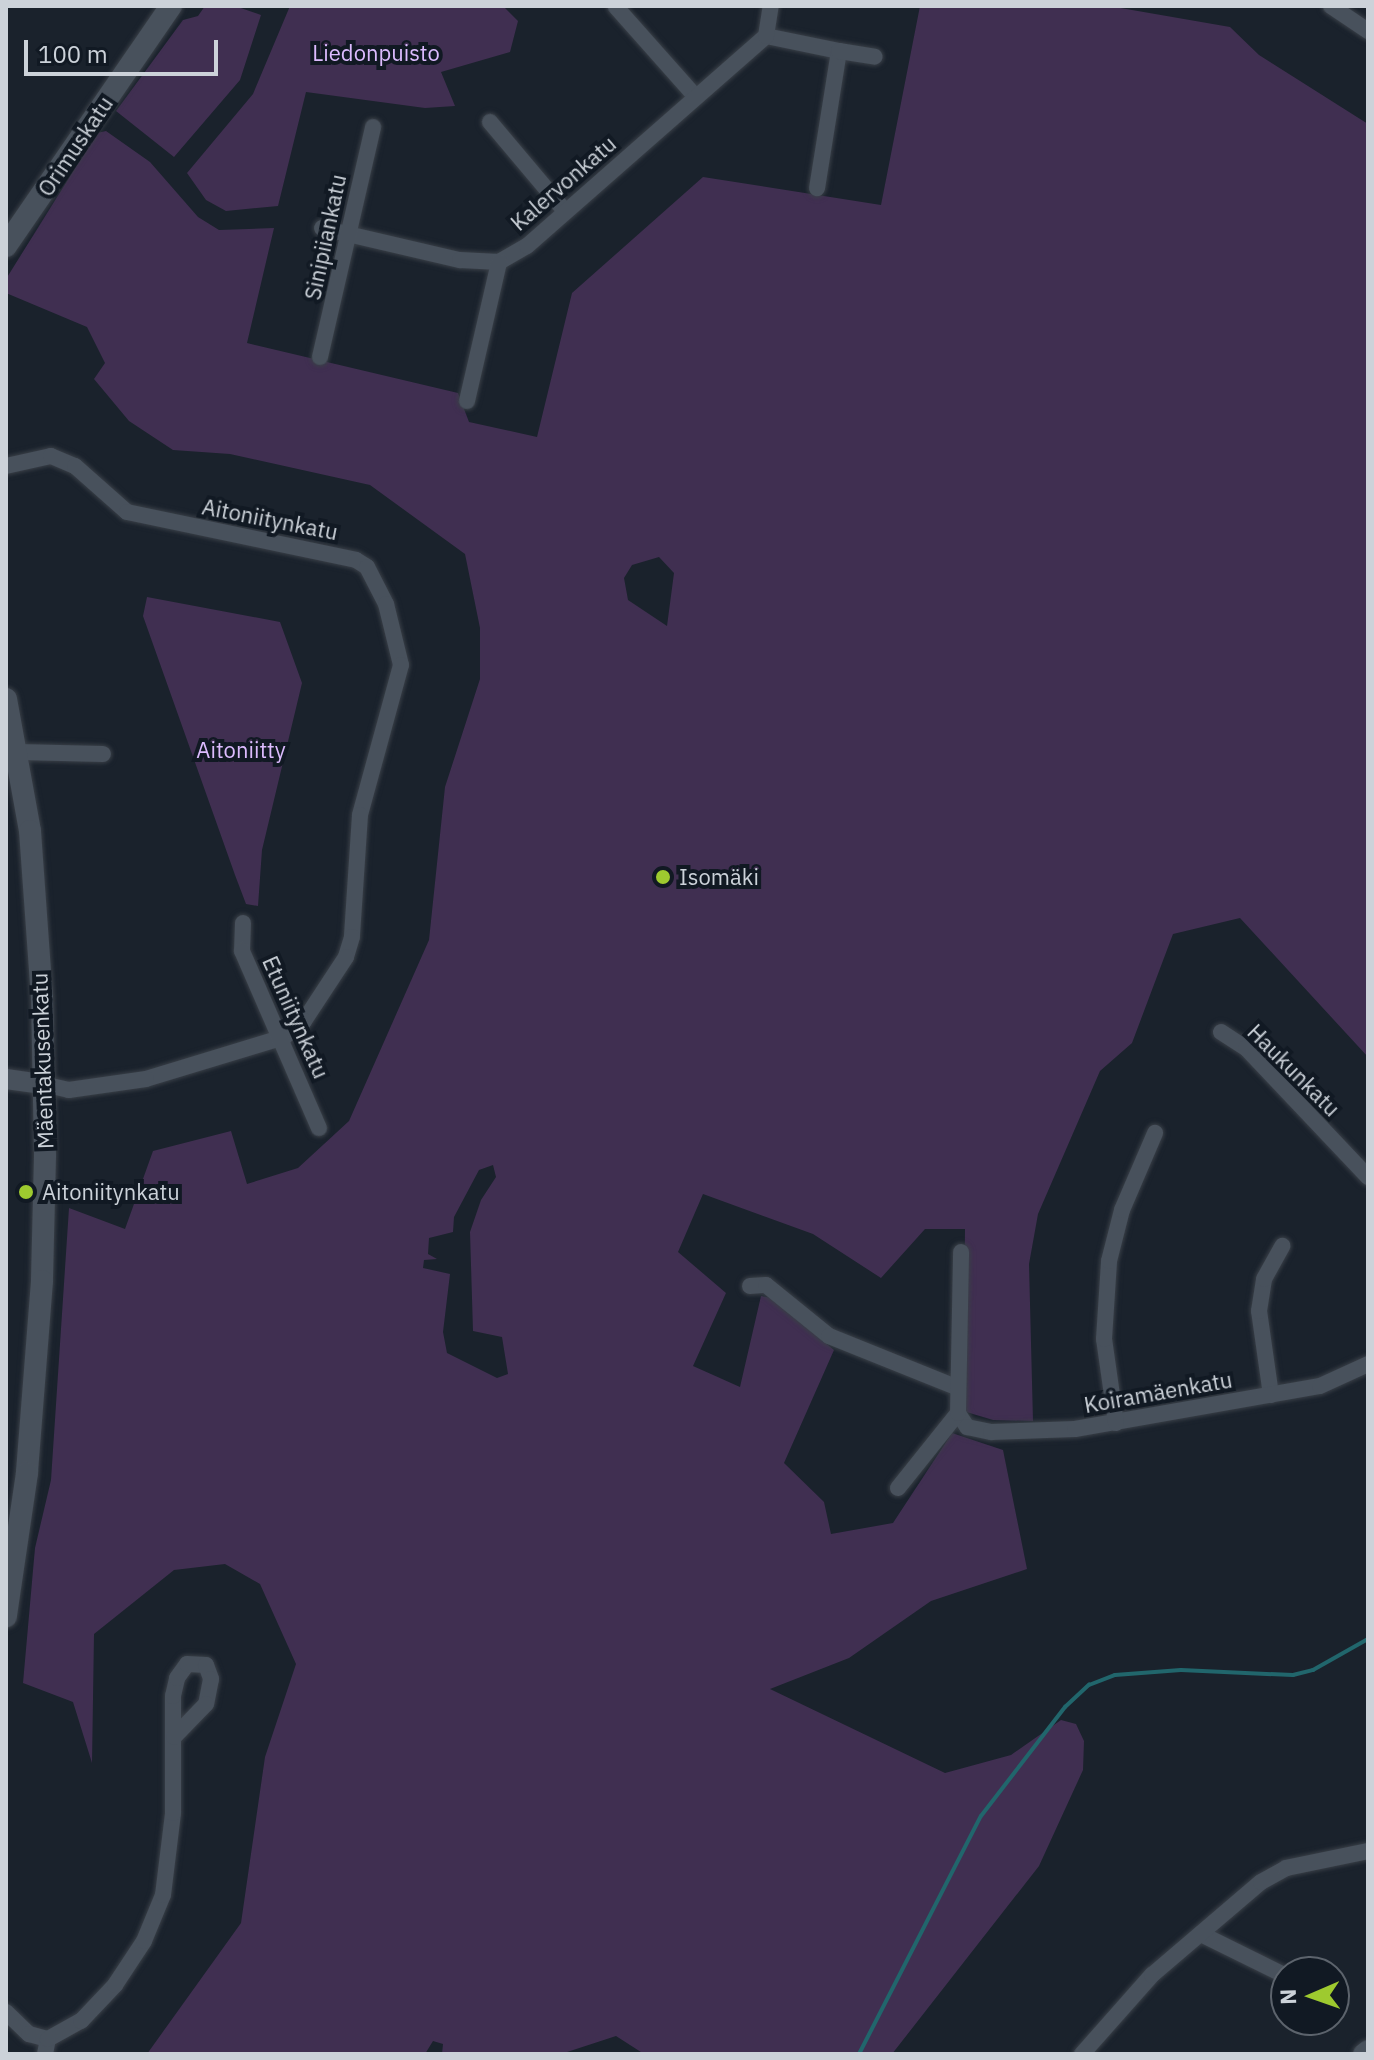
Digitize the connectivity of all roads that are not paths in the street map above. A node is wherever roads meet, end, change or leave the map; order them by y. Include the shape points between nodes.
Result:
1 (171, 6) edge
2 (771, 6) edge
3 (1331, 6) edge
4 (616, 7) edge
5 (1368, 31) edge
6 (766, 36) junction
7 (839, 51) junction
8 (875, 57) dead end
9 (696, 97) junction
10 (490, 122) dead end
11 (373, 127) dead end
12 (817, 188) dead end
13 (565, 211) junction
14 (322, 228) dead end
15 (347, 234) junction
16 (6, 246) edge
17 (499, 262) junction
18 (320, 357) dead end
19 (467, 401) dead end
20 (6, 466) edge
21 (6, 699) edge
22 (18, 752) junction
23 (103, 754) dead end
24 (243, 923) dead end
25 (1221, 1032) dead end
26 (284, 1037) junction
27 (6, 1079) edge
28 (43, 1084) junction
29 (319, 1128) dead end
30 (1155, 1133) dead end
31 (1368, 1177) edge
32 (1282, 1246) dead end
33 (961, 1252) dead end
34 (750, 1286) dead end
35 (1368, 1364) edge
36 (956, 1387) junction
37 (1271, 1395) junction
38 (958, 1413) junction
39 (1116, 1423) junction
40 (898, 1488) dead end
41 (6, 1616) edge
42 (174, 1737) dead end
43 (1368, 1851) edge
44 (1201, 1934) junction
45 (1270, 1968) edge
46 (6, 2012) edge
47 (46, 2047) edge
48 (1368, 2050) edge
49 (1082, 2054) edge
50 (1363, 2054) edge

1 - 16 main road, Orimuskatu
2 - 6 street
3 - 5 street
4 - 9 street
6 - 7 street
6 - 9 street, Kalervonkatu
7 - 8 street
7 - 12 street
9 - 13 street, Kalervonkatu
10 - 13 street
11 - 15 street, Sinipiiankatu
13 - 17 street, Kalervonkatu via 527,246
14 - 15 street
15 - 17 street via 460,260
15 - 18 street, Sinipiiankatu
17 - 19 street
20 - 26 street, Aitoniitynkatu via 51,456 75,466 127,512 348,557 367,567 386,604 397,630 398,688 360,815 352,937 346,957 304,1021
21 - 22 main road, Mäentakusenkatu
22 - 23 street
22 - 28 main road, Mäentakusenkatu via 31,846
24 - 26 street, Etuniitynkatu via 242,951
25 - 31 street, Haukunkatu via 1246,1048
26 - 28 street, Aitoniitynkatu via 146,1079 69,1090
26 - 29 street, Etuniitynkatu
27 - 28 street
28 - 41 main road, Mäentakusenkatu via 42,1281 23,1515
30 - 39 street via 1122,1210 1105,1287 1104,1339
32 - 37 street via 1270,1263 1260,1299
33 - 36 street
34 - 36 street via 766,1285 829,1336
35 - 37 street, Koiramäenkatu via 1320,1386
36 - 38 street
37 - 39 street, Koiramäenkatu
38 - 39 street, Koiramäenkatu via 967,1427 1007,1434
38 - 40 street
42 - 47 street via 173,1813 163,1895 144,1941 115,1985 81,2021
43 - 44 street via 1273,1874
44 - 45 street
44 - 49 street via 1152,1975
46 - 47 street
48 - 50 street

